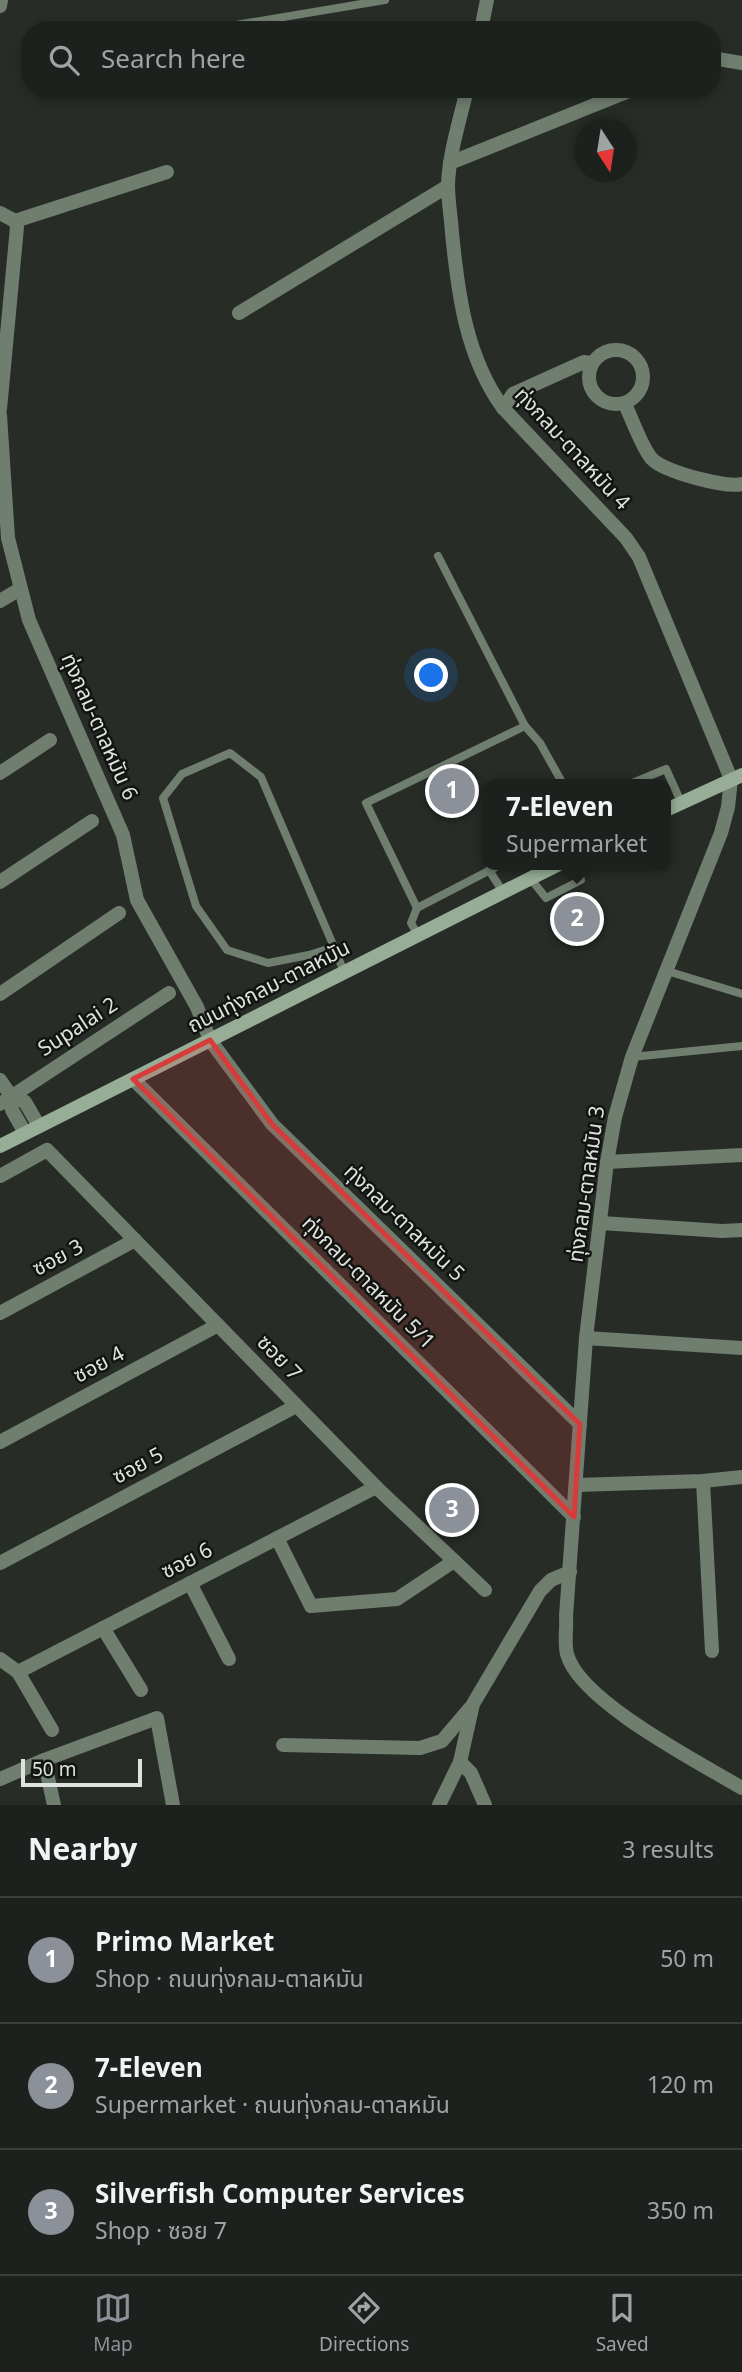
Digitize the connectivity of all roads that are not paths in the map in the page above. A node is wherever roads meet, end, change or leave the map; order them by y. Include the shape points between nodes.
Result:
1 (1, 0) edge
2 (385, 0) edge
3 (487, 0) edge
4 (0, 6) edge
5 (261, 21) edge
6 (483, 21) edge
7 (721, 59) edge
8 (742, 62) edge
9 (465, 98) edge
10 (612, 98) edge
11 (450, 163) junction
12 (167, 172) dead end
13 (448, 186) junction
14 (0, 213) edge
15 (15, 221) junction
16 (239, 313) dead end
17 (592, 363) junction
18 (625, 404) junction
19 (503, 408) junction
20 (0, 409) edge
21 (0, 415) edge
22 (742, 484) edge
23 (4, 535) edge
24 (438, 556) dead end
25 (20, 589) junction
26 (0, 601) edge
27 (525, 726) junction
28 (50, 740) dead end
29 (0, 773) edge
30 (736, 777) edge
31 (560, 779) edge
32 (642, 779) edge
33 (671, 779) edge
34 (671, 780) edge
35 (681, 802) junction
36 (671, 807) edge
37 (92, 821) dead end
38 (489, 870) joint
39 (547, 870) edge
40 (578, 870) edge
41 (530, 878) junction
42 (0, 882) edge
43 (503, 892) junction
44 (417, 908) junction
45 (120, 913) dead end
46 (418, 935) junction
47 (334, 947) junction
48 (667, 971) junction
49 (344, 972) junction
50 (169, 993) dead end
51 (742, 993) edge
52 (0, 995) edge
53 (210, 1040) junction
54 (742, 1046) edge
55 (632, 1057) junction
56 (134, 1079) junction
57 (0, 1080) edge
58 (6, 1100) edge
59 (39, 1126) junction
60 (24, 1133) junction
61 (0, 1146) edge
62 (742, 1155) edge
63 (607, 1162) junction
64 (0, 1176) edge
65 (601, 1223) junction
66 (742, 1230) edge
67 (135, 1240) junction
68 (0, 1313) edge
69 (218, 1325) junction
70 (586, 1338) junction
71 (742, 1348) edge
72 (296, 1406) junction
73 (580, 1424) junction
74 (0, 1442) edge
75 (742, 1477) edge
76 (703, 1481) junction
77 (576, 1485) junction
78 (376, 1487) junction
79 (574, 1517) junction
80 (277, 1538) junction
81 (454, 1561) junction
82 (0, 1563) edge
83 (570, 1572) junction
84 (190, 1583) junction
85 (485, 1590) dead end
86 (103, 1628) junction
87 (712, 1650) dead end
88 (0, 1659) edge
89 (229, 1659) dead end
90 (18, 1672) junction
91 (141, 1690) dead end
92 (473, 1704) junction
93 (52, 1730) dead end
94 (284, 1745) dead end
95 (44, 1760) junction
96 (460, 1762) junction
97 (0, 1779) edge
98 (742, 1788) edge
99 (54, 1805) edge
100 (173, 1805) edge
101 (439, 1805) edge
102 (485, 1805) edge

1 - 4 street
2 - 5 lane
3 - 6 street
7 - 8 street
9 - 11 street, ทุ่งกลม-ตาลหมัน 4
10 - 11 street
11 - 13 street, ทุ่งกลม-ตาลหมัน 4
12 - 15 street
13 - 16 street
13 - 19 street, ทุ่งกลม-ตาลหมัน 4 via 458,288 477,359
14 - 15 street
15 - 20 street
17 - 18 street via 589,386 595,396 615,405
17 - 18 street via 608,351 618,350 637,359 642,368 641,388
17 - 19 street via 584,362 513,394
18 - 22 street via 651,458 659,464 708,481
19 - 30 street, ทุ่งกลม-ตาลหมัน 4 via 626,538 639,558
21 - 23 street, ทุ่งกลม-ตาลหมัน 6
23 - 25 street, ทุ่งกลม-ตาลหมัน 6
24 - 27 lane
25 - 26 street
25 - 53 street, ทุ่งกลม-ตาลหมัน 6 via 29,620 123,835 137,900 197,1007
27 - 31 lane
27 - 44 lane via 366,803
28 - 29 street
30 - 35 street
30 - 48 street, ทุ่งกลม-ตาลหมัน 3 via 721,833
32 - 33 lane via 666,769
34 - 35 lane
35 - 36 street
37 - 42 street
38 - 43 lane
38 - 44 lane
39 - 41 street, ถนนทุ่งกลม-ตาลหมัน
40 - 41 lane via 581,880 547,898
41 - 43 street, ถนนทุ่งกลม-ตาลหมัน
43 - 46 street, ถนนทุ่งกลม-ตาลหมัน
44 - 46 lane via 411,923
45 - 52 street
46 - 49 street, ถนนทุ่งกลม-ตาลหมัน
47 - 47 lane via 261,777 230,753 183,774 163,798 196,906 227,950 268,962
47 - 49 lane
48 - 51 lane
48 - 55 street, ทุ่งกลม-ตาลหมัน 3
49 - 53 street, ถนนทุ่งกลม-ตาลหมัน
50 - 58 street, Supalai 2
53 - 56 street, ถนนทุ่งกลม-ตาลหมัน
53 - 73 street, ทุ่งกลม-ตาลหมัน 5 via 272,1124
54 - 55 lane
55 - 63 street, ทุ่งกลม-ตาลหมัน 3
56 - 59 street, ถนนทุ่งกลม-ตาลหมัน
56 - 79 street, ทุ่งกลม-ตาลหมัน 5/1
57 - 58 street
58 - 59 street via 25,1102
58 - 60 street
59 - 60 street, ถนนทุ่งกลม-ตาลหมัน
60 - 61 street, ถนนทุ่งกลม-ตาลหมัน
62 - 63 street
63 - 65 street, ทุ่งกลม-ตาลหมัน 3
64 - 67 street, ซอย 7 via 47,1150
65 - 66 street
65 - 70 street, ทุ่งกลม-ตาลหมัน 3
67 - 68 street, ซอย 3
67 - 69 street, ซอย 7
69 - 72 street, ซอย 7
69 - 74 street, ซอย 4
70 - 71 street
70 - 73 street, ทุ่งกลม-ตาลหมัน 3
72 - 78 street, ซอย 7
72 - 82 street, ซอย 5
73 - 77 street, ทุ่งกลม-ตาลหมัน 3
75 - 76 street
76 - 77 street
76 - 87 street
77 - 79 street, ทุ่งกลม-ตาลหมัน 3
78 - 80 street, ซอย 6
78 - 81 street, ซอย 7
79 - 83 street, ทุ่งกลม-ตาลหมัน 3
80 - 81 street via 311,1606 397,1599
80 - 84 street, ซอย 6
81 - 85 street, ซอย 7
83 - 92 street via 540,1591
83 - 98 street, ทุ่งกลม-ตาลหมัน 3 via 567,1655 588,1687 624,1716
84 - 86 street, ซอย 6
84 - 89 street
86 - 90 street, ซอย 6
86 - 91 street
88 - 90 street
90 - 93 street
92 - 94 street via 442,1741 420,1748
92 - 96 street
95 - 97 street
95 - 99 street
95 - 100 street via 157,1718
96 - 101 street
96 - 102 street via 471,1773

